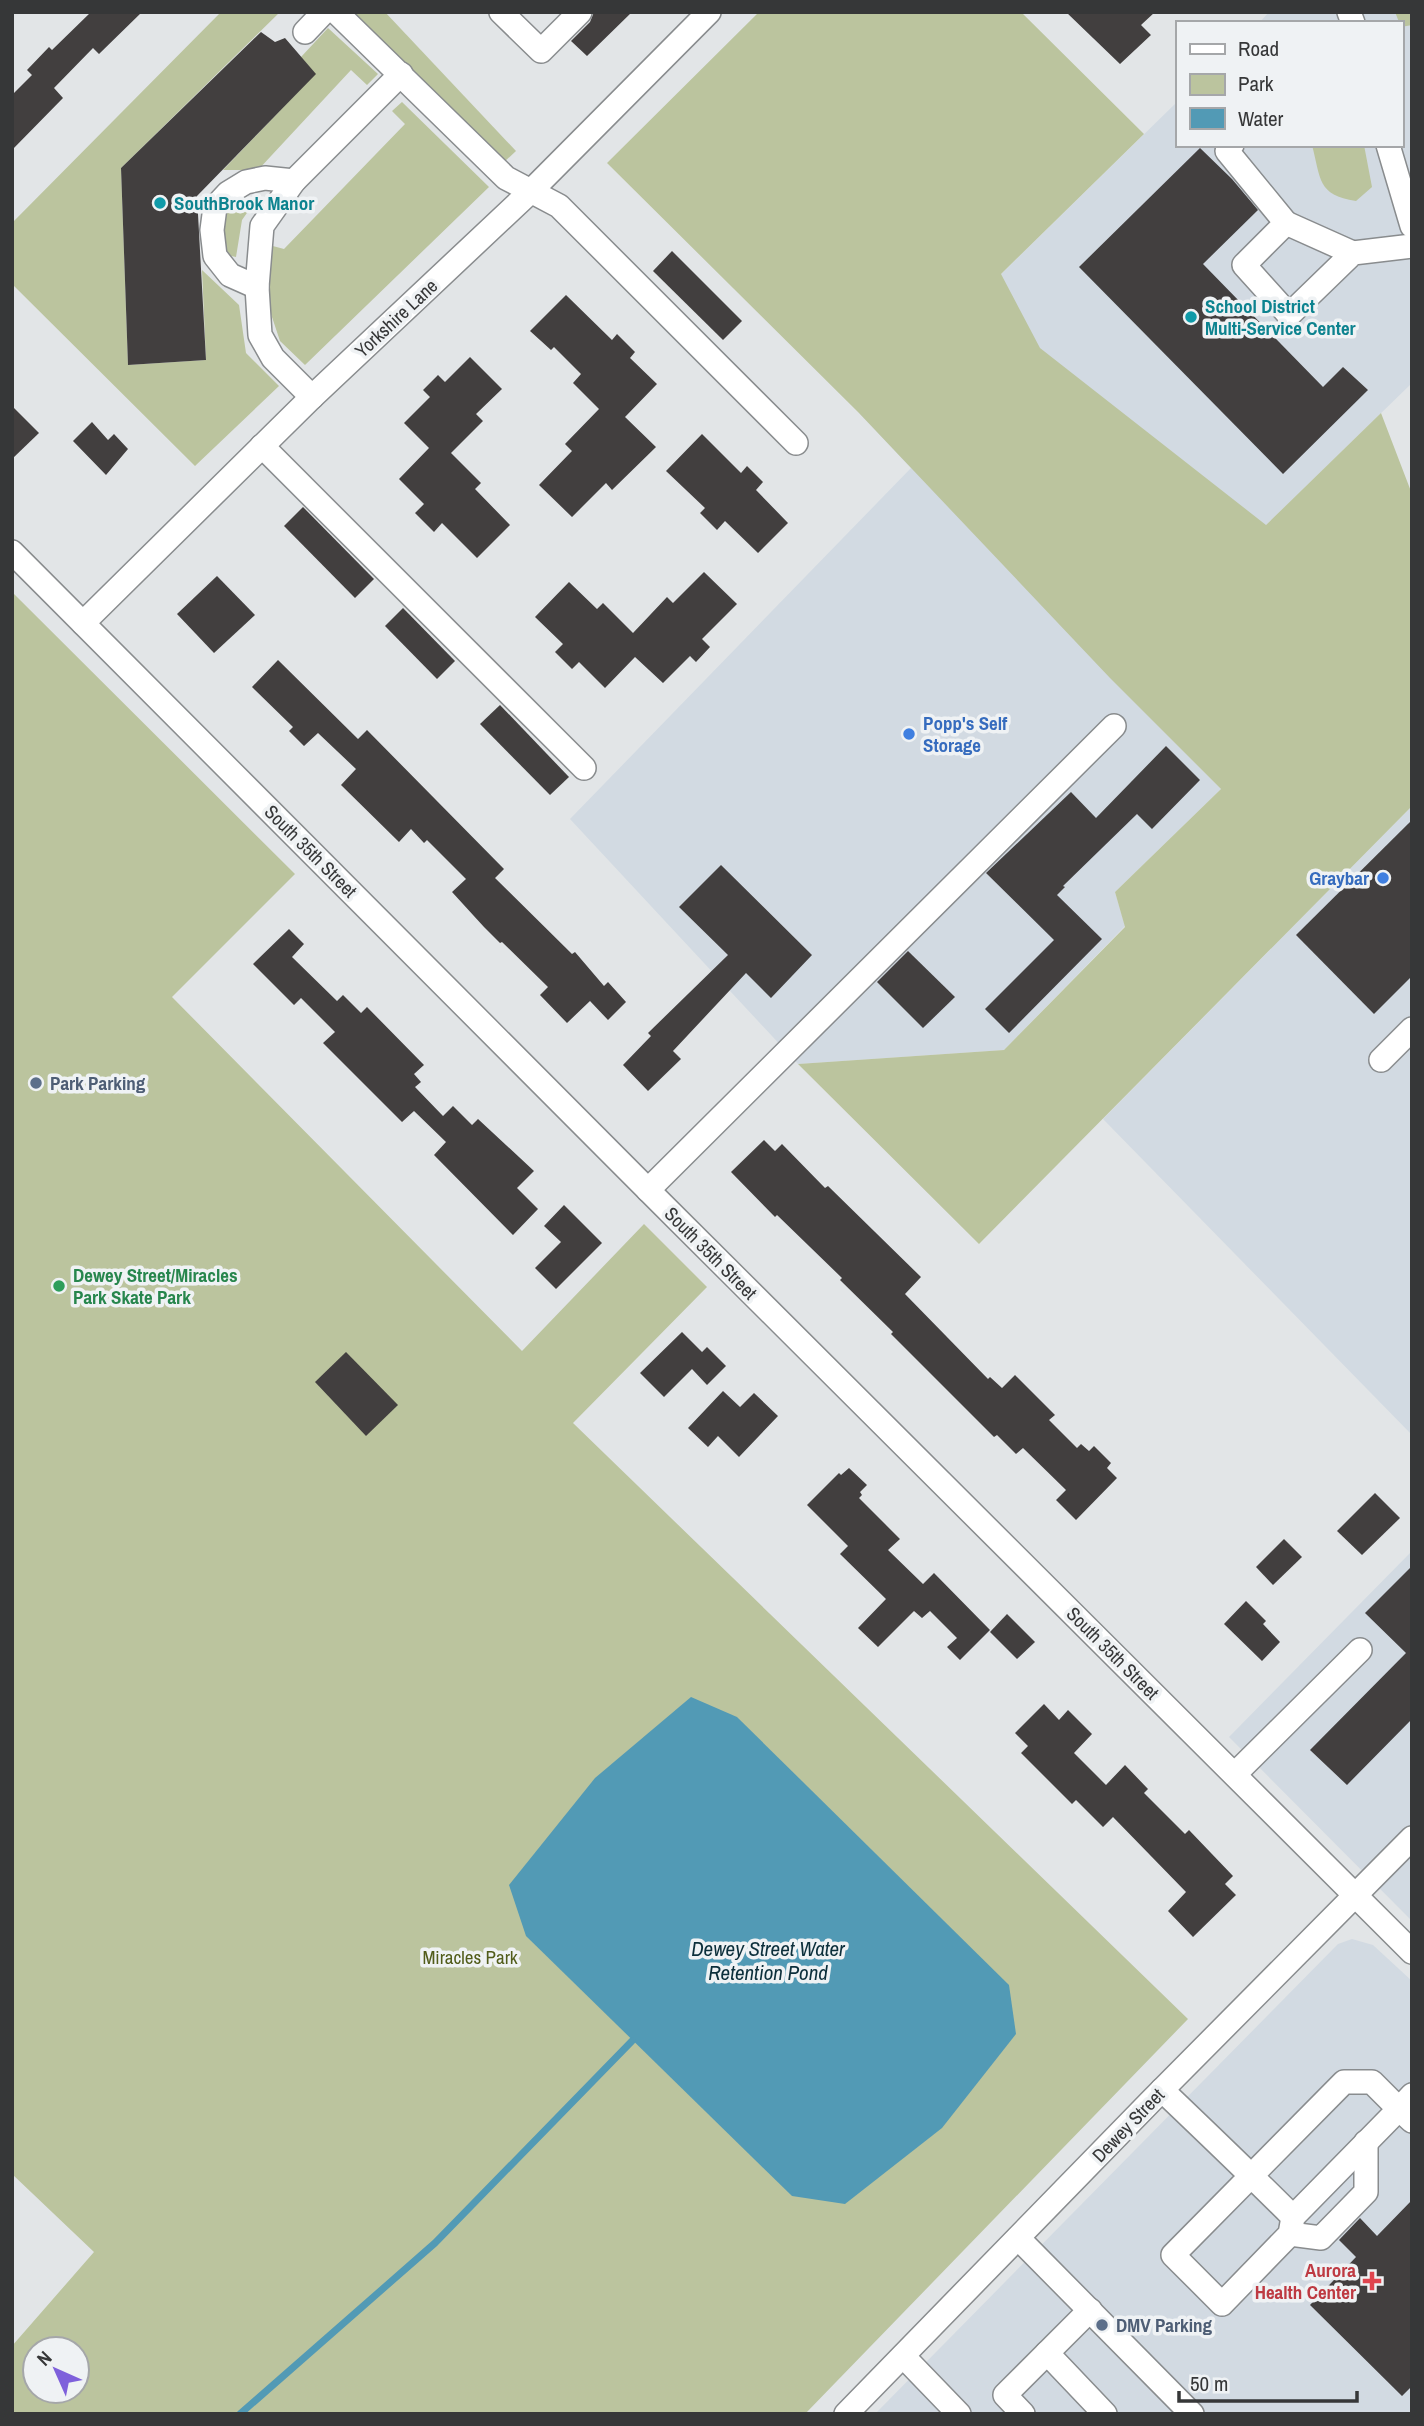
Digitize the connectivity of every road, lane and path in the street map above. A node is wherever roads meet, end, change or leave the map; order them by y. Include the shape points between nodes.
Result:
1 (324, 12) edge
2 (336, 12) edge
3 (501, 12) edge
4 (580, 12) edge
5 (709, 12) edge
6 (305, 32) dead end
7 (401, 74) junction
8 (1231, 147) edge
9 (1389, 147) edge
10 (294, 181) junction
11 (531, 191) junction
12 (1286, 223) junction
13 (1412, 226) edge
14 (1412, 246) edge
15 (1353, 254) junction
16 (257, 287) junction
17 (312, 397) junction
18 (796, 443) dead end
19 (262, 446) junction
20 (12, 552) edge
21 (83, 623) junction
22 (1114, 726) dead end
23 (583, 768) dead end
24 (1412, 1029) edge
25 (1381, 1060) dead end
26 (648, 1190) junction
27 (1360, 1650) dead end
28 (1235, 1774) junction
29 (1412, 1838) edge
30 (1356, 1895) junction
31 (1412, 1952) edge
32 (1162, 2090) junction
33 (1408, 2108) edge
34 (1366, 2142) junction
35 (1251, 2176) junction
36 (1292, 2226) junction
37 (1018, 2238) junction
38 (1090, 2310) junction
39 (1047, 2353) junction
40 (903, 2356) junction
41 (846, 2414) edge
42 (959, 2414) edge
43 (1023, 2414) edge
44 (1105, 2414) edge
45 (1192, 2414) edge

1 - 6 street
2 - 7 street
3 - 4 street via 541,51
5 - 11 street, Yorkshire Lane
7 - 10 street
7 - 11 street via 506,178
8 - 12 street via 1227,151
9 - 13 street
10 - 16 street via 262,226
10 - 16 street via 265,178 246,182 215,206 215,256 230,275
11 - 17 street, Yorkshire Lane
11 - 18 street via 559,206
12 - 15 street
12 - 15 street via 1244,265 1289,315
14 - 15 street
16 - 17 street via 260,335 273,358
17 - 19 street, Yorkshire Lane
19 - 21 street, Yorkshire Lane
19 - 23 street
20 - 21 street, South 35th Street
21 - 26 street, South 35th Street
22 - 26 street
24 - 25 street
26 - 28 street, South 35th Street
27 - 28 street
28 - 30 street, South 35th Street
29 - 30 street, Dewey Street
30 - 31 street, South 35th Street
30 - 32 street, Dewey Street
32 - 35 street
32 - 37 street, Dewey Street
33 - 34 street
33 - 35 street via 1373,2082 1344,2082
34 - 36 street
34 - 36 street via 1366,2192 1321,2238
35 - 36 street
35 - 36 street via 1173,2255 1222,2304
37 - 38 street
37 - 40 street, Dewey Street
38 - 39 street
38 - 45 street
39 - 43 street via 1005,2395
39 - 44 street
40 - 41 street, Dewey Street
40 - 42 street

